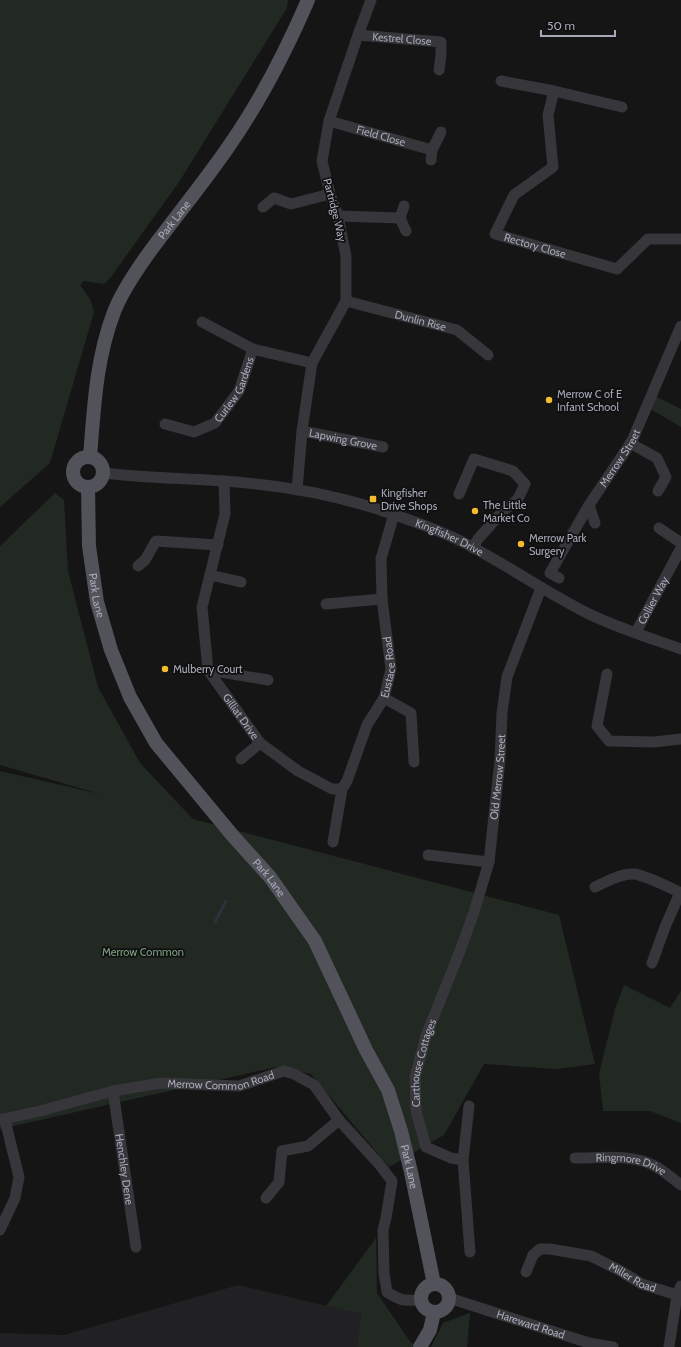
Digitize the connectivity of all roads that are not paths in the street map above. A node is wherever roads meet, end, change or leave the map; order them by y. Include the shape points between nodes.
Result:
1 (308, 0) edge
2 (371, 0) edge
3 (358, 34) junction
4 (438, 70) dead end
5 (501, 81) dead end
6 (554, 92) junction
7 (622, 107) dead end
8 (329, 121) junction
9 (441, 132) dead end
10 (330, 194) junction
11 (404, 206) dead end
12 (263, 207) dead end
13 (338, 216) junction
14 (400, 218) junction
15 (406, 232) dead end
16 (681, 239) edge
17 (346, 301) junction
18 (202, 322) dead end
19 (681, 326) edge
20 (253, 349) junction
21 (488, 354) dead end
22 (312, 363) junction
23 (165, 424) dead end
24 (302, 431) junction
25 (630, 443) junction
26 (384, 447) dead end
27 (90, 457) junction
28 (104, 473) junction
29 (224, 481) junction
30 (88, 488) junction
31 (297, 490) junction
32 (658, 491) dead end
33 (459, 494) dead end
34 (589, 505) junction
35 (394, 514) junction
36 (595, 523) dead end
37 (659, 528) dead end
38 (681, 543) edge
39 (218, 545) junction
40 (474, 548) junction
41 (681, 548) edge
42 (138, 566) dead end
43 (210, 574) junction
44 (559, 578) dead end
45 (241, 582) dead end
46 (542, 588) junction
47 (382, 599) junction
48 (326, 604) dead end
49 (636, 632) junction
50 (681, 649) edge
51 (208, 670) junction
52 (607, 674) dead end
53 (268, 680) dead end
54 (384, 698) junction
55 (681, 739) edge
56 (260, 743) junction
57 (241, 760) dead end
58 (414, 762) dead end
59 (342, 789) junction
60 (333, 842) dead end
61 (428, 855) dead end
62 (489, 862) junction
63 (595, 887) dead end
64 (681, 893) edge
65 (652, 963) dead end
66 (454, 967) joint
67 (113, 1091) junction
68 (469, 1106) dead end
69 (2, 1120) edge
70 (339, 1120) junction
71 (575, 1158) dead end
72 (463, 1160) junction
73 (681, 1185) edge
74 (266, 1198) dead end
75 (0, 1230) edge
76 (136, 1247) dead end
77 (470, 1252) dead end
78 (526, 1272) dead end
79 (434, 1284) junction
80 (679, 1291) edge
81 (449, 1298) junction
82 (421, 1300) junction
83 (434, 1312) junction
84 (588, 1345) edge
85 (420, 1347) edge
86 (613, 1347) edge
87 (669, 1347) edge

1 - 27 main road, Park Lane via 264,92 229,146 135,273 114,311 96,382
2 - 3 street, Partridge Way
3 - 4 street, Kestrel Close via 442,42
3 - 8 street, Partridge Way
5 - 6 street
6 - 7 street
6 - 16 street, Rectory Close via 548,115 553,167 514,195 495,234 616,269 648,239
8 - 9 street, Field Close via 432,155
8 - 10 street, Partridge Way via 322,161
10 - 12 street via 291,204 274,198
10 - 13 street, Partridge Way
11 - 14 street
13 - 14 street
13 - 17 street, Partridge Way via 346,256
14 - 15 street
17 - 21 street, Dunlin Rise via 457,330
17 - 22 street, Partridge Way
18 - 20 street, Curlew Gardens
19 - 25 street, Merrow Street
20 - 22 street, Curlew Gardens
20 - 23 street, Curlew Gardens via 239,391 215,423 194,432
22 - 24 street, Partridge Way
24 - 26 street, Lapwing Grove
24 - 31 street, Partridge Way
25 - 32 street via 657,458 671,480
25 - 34 street, Merrow Street
27 - 28 main road via 99,461
27 - 30 main road via 76,462 73,472 75,481
28 - 29 street, Kingfisher Drive
28 - 30 main road via 97,485
29 - 31 street, Kingfisher Drive
29 - 39 street via 225,514
30 - 79 main road, Park Lane via 89,546 97,602 111,650 130,697 156,744 270,877 315,941 366,1050 388,1090 411,1172
31 - 35 street, Kingfisher Drive via 334,497
33 - 40 street via 474,459 513,471 525,484 518,499 503,511 478,539
34 - 36 street
34 - 44 street, Merrow Street via 550,573
35 - 40 street, Kingfisher Drive
35 - 47 street, Eustace Road via 381,559
37 - 38 street
39 - 42 street via 156,541 146,560
39 - 43 street
40 - 46 street, Kingfisher Drive
41 - 49 street, Collier Way
43 - 45 street
43 - 51 street via 202,607
46 - 49 street, Kingfisher Drive via 590,614
46 - 62 street, Old Merrow Street via 507,677
47 - 48 street
47 - 54 street, Eustace Road via 392,669
49 - 50 street, Kingfisher Drive
51 - 53 street
51 - 56 street, Gilliat Drive
52 - 55 street via 598,726 610,741 654,742
54 - 58 street via 411,712
54 - 59 street, Eustace Road via 367,725
56 - 57 street
56 - 59 street, Gilliat Drive via 298,771 332,789
59 - 60 street, Eustace Road
61 - 62 street
62 - 66 street, Old Merrow Street
63 - 64 street via 619,876 634,874
64 - 65 street
66 - 72 street, Carthouse Cottages via 426,1036 416,1077 416,1111 426,1147 451,1158
67 - 69 street, Merrow Common Road
67 - 70 street, Merrow Common Road via 161,1083 239,1086 284,1071 314,1085
67 - 76 street, Henchley Dene
68 - 72 street
69 - 75 street via 19,1177 15,1198
70 - 74 street via 308,1146 282,1151 279,1182
70 - 82 street, Merrow Common Road via 392,1181 383,1230 387,1292 398,1299
71 - 73 street, Ringmore Drive via 627,1158 652,1164
72 - 77 street
78 - 80 street, Miller Road via 533,1255 540,1249 550,1249 590,1256 642,1284
79 - 81 main road via 443,1286
79 - 82 main road via 426,1287
80 - 87 street
81 - 83 main road via 443,1309
81 - 84 street, Hareward Road
82 - 83 main road via 428,1310
83 - 85 main road via 430,1330
84 - 86 street, Hareward Road

